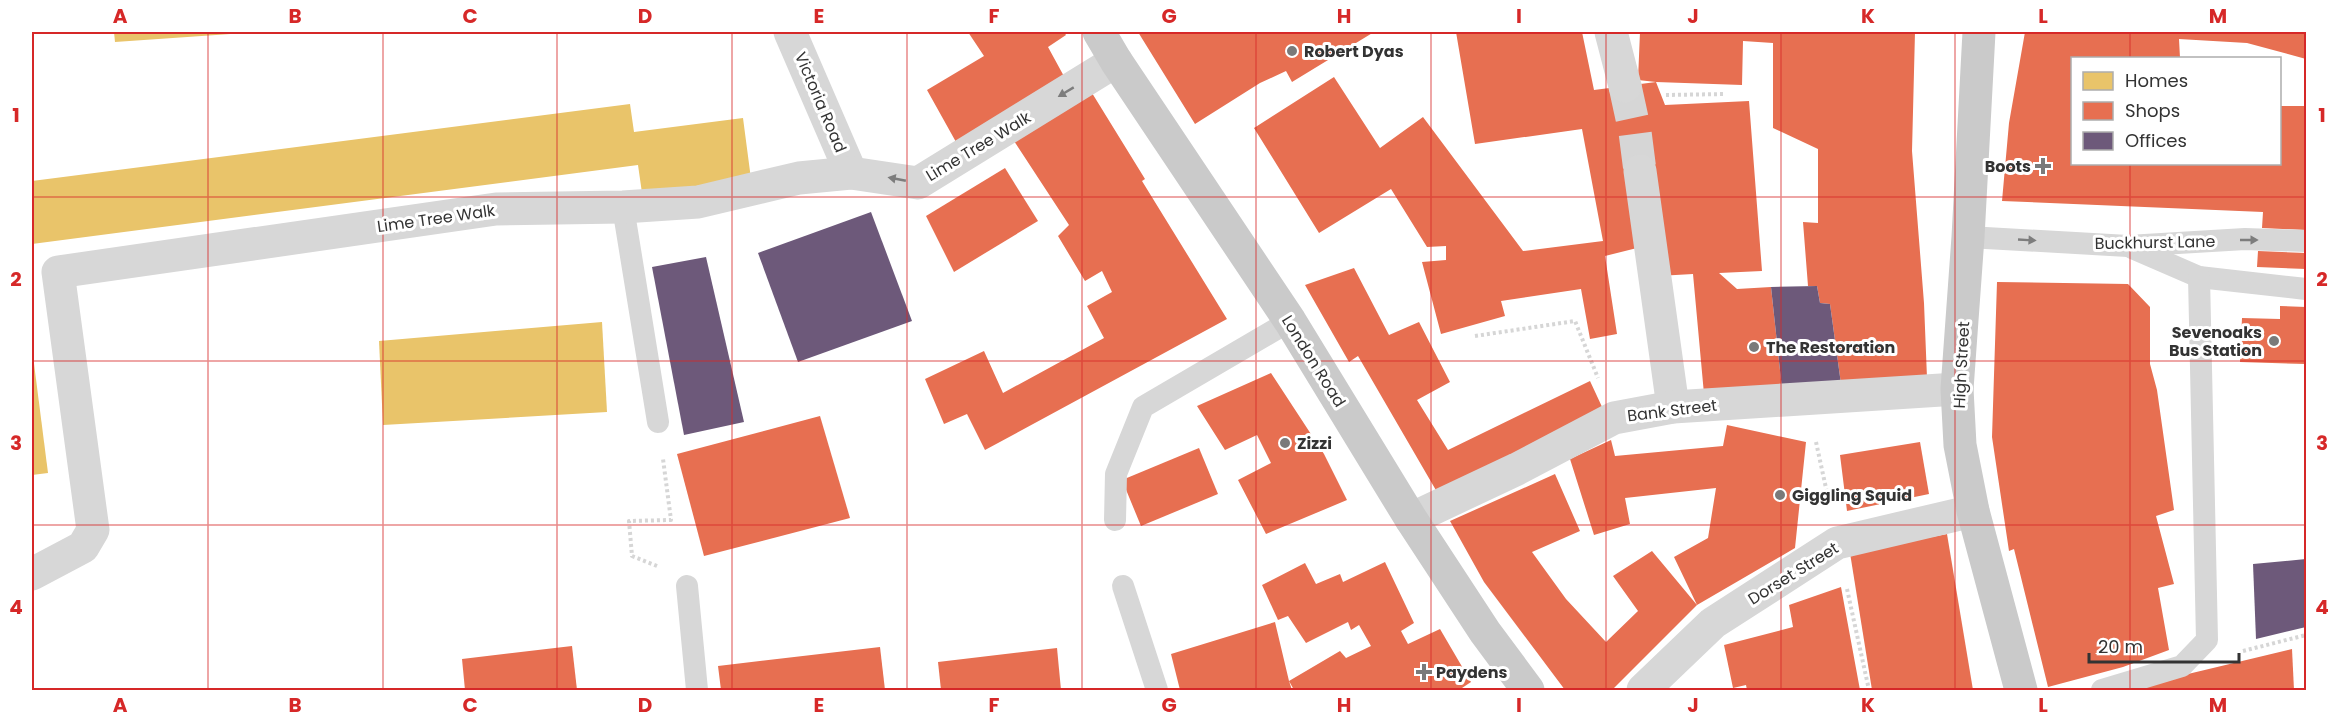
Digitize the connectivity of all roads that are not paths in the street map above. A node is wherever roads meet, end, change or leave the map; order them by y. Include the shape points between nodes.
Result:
1 (790, 32) edge
2 (1099, 32) edge
3 (1611, 32) edge
4 (1979, 32) edge
5 (1116, 61) junction
6 (1625, 86) tunnel mouth
7 (1640, 171) tunnel mouth
8 (851, 173) junction
9 (623, 207) junction
10 (1968, 237) junction
11 (2307, 241) edge
12 (2128, 246) junction
13 (2199, 277) junction
14 (2307, 289) edge
15 (1290, 321) junction
16 (1957, 389) junction
17 (1673, 407) junction
18 (658, 422) dead end
19 (1972, 511) junction
20 (1411, 519) junction
21 (1114, 520) dead end
22 (32, 574) edge
23 (687, 586) dead end
24 (1123, 586) dead end
25 (697, 690) edge
26 (1157, 690) edge
27 (1528, 690) edge
28 (1643, 690) edge
29 (2020, 690) edge
30 (2102, 690) edge

1 - 8 street, Victoria Road
2 - 5 main road, London Road
3 - 6 street
4 - 10 main road, High Street
5 -> 8 street, Lime Tree Walk via 918,183
5 - 15 main road, London Road
7 - 17 street
8 - 9 street, Lime Tree Walk via 800,178 698,202
9 - 18 lane
9 - 22 street, Lime Tree Walk via 496,209 58,272 93,530 83,547
10 -> 12 lane, Buckhurst Lane
10 - 16 main road, High Street
12 -> 11 lane, Buckhurst Lane via 2245,239
12 - 13 lane
13 - 14 lane
13 - 30 lane via 2207,640 2182,666
15 - 20 main road, London Road
15 - 21 lane via 1143,407 1116,474
16 - 17 street, Bank Street
16 - 19 main road, High Street via 1960,445
17 - 20 street, Bank Street via 1614,418
19 - 28 street, Dorset Street via 1838,543 1713,623
19 - 29 main road, High Street
20 - 27 main road, London Road
23 - 25 lane
24 - 26 lane

